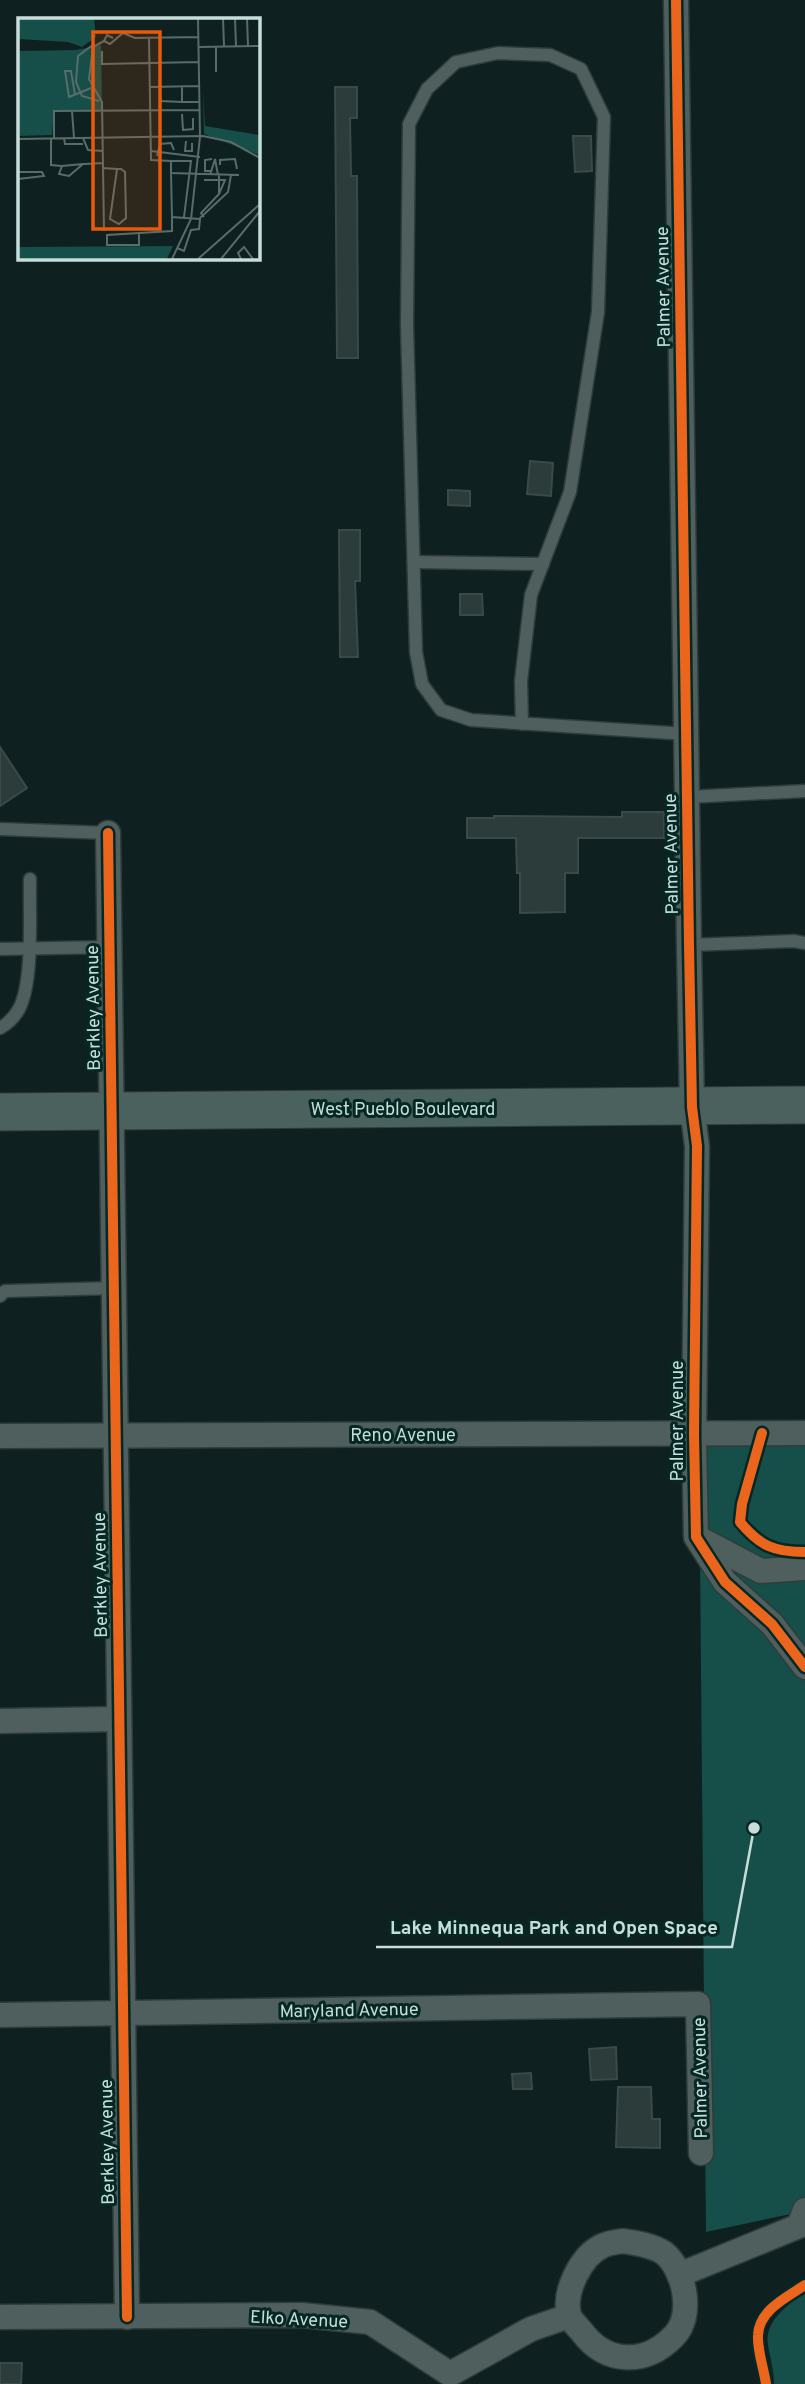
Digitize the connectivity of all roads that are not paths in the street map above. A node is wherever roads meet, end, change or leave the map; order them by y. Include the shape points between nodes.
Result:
1 (676, 0) edge
2 (414, 562) junction
3 (543, 564) junction
4 (522, 724) junction
5 (687, 734) junction
6 (805, 790) edge
7 (688, 797) junction
8 (0, 829) edge
9 (108, 832) joint
10 (30, 879) dead end
11 (805, 943) edge
12 (689, 945) junction
13 (110, 947) junction
14 (0, 949) edge
15 (29, 949) junction
16 (0, 1028) edge
17 (805, 1105) edge
18 (692, 1107) junction
19 (112, 1111) junction
20 (0, 1112) edge
21 (114, 1288) junction
22 (2, 1290) edge
23 (805, 1433) edge
24 (694, 1434) junction
25 (0, 1436) edge
26 (116, 1436) junction
27 (696, 1537) junction
28 (805, 1568) edge
29 (805, 1667) edge
30 (119, 1719) junction
31 (0, 1721) edge
32 (698, 2004) joint
33 (123, 2013) junction
34 (0, 2015) edge
35 (701, 2153) dead end
36 (805, 2210) edge
37 (805, 2234) edge
38 (681, 2282) junction
39 (569, 2316) junction
40 (0, 2317) edge
41 (127, 2318) junction
42 (447, 2379) edge

1 - 5 street, Palmer Avenue
2 - 3 lane
2 - 3 lane via 407,325 410,124 427,89 456,62 498,53 550,55 581,69 604,117 598,312 570,492
2 - 4 lane via 416,652 422,684 441,710 471,720
3 - 4 lane via 531,595 521,681
4 - 5 lane
5 - 7 street, Palmer Avenue
6 - 7 lane
7 - 12 street, Palmer Avenue
8 - 9 lane
9 - 13 street, Berkley Avenue
10 - 15 lane
11 - 12 lane
12 - 18 street, Palmer Avenue
13 - 15 lane
13 - 19 street, Berkley Avenue
14 - 15 lane
15 - 16 lane via 20,1007
17 - 18 main road, West Pueblo Boulevard
18 - 19 main road, West Pueblo Boulevard
18 - 24 street, Palmer Avenue via 697,1146
19 - 20 main road, West Pueblo Boulevard
19 - 21 street, Berkley Avenue
21 - 22 lane
21 - 26 street, Berkley Avenue
23 - 24 street, Reno Avenue
24 - 26 street, Reno Avenue
24 - 27 street, Palmer Avenue
25 - 26 street, Reno Avenue
26 - 30 street, Berkley Avenue
27 - 28 street via 761,1571
27 - 29 street via 725,1582 772,1624
30 - 31 street
30 - 33 street, Berkley Avenue
32 - 33 street, Maryland Avenue
32 - 35 street, Palmer Avenue
33 - 34 street, Maryland Avenue
33 - 41 street, Berkley Avenue
36 - 38 street via 799,2226
37 - 38 street
38 - 39 street via 663,2253 646,2245 623,2241 601,2246 575,2276 568,2295
38 - 39 street via 682,2321 676,2335 637,2357 609,2356 589,2342
39 - 42 street, Elko Avenue via 531,2329
40 - 41 street, Elko Avenue
41 - 42 street, Elko Avenue via 302,2315 370,2322

